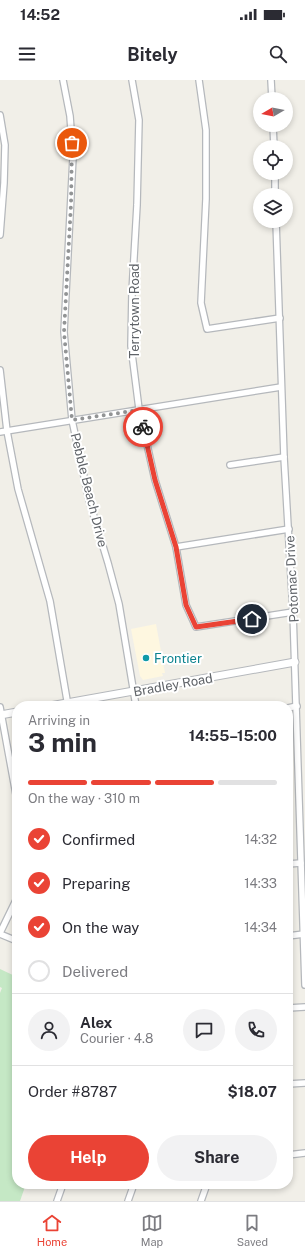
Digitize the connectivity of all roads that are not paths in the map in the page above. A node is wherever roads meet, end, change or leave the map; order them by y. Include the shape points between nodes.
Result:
1 (62, 80) edge
2 (132, 80) edge
3 (199, 80) edge
4 (271, 80) edge
5 (272, 92) edge
6 (0, 115) edge
7 (276, 228) edge
8 (0, 235) edge
9 (280, 318) junction
10 (0, 370) edge
11 (281, 387) junction
12 (139, 410) junction
13 (72, 420) junction
14 (7, 431) junction
15 (0, 432) edge
16 (284, 457) junction
17 (230, 465) dead end
18 (289, 529) junction
19 (176, 547) junction
20 (294, 612) junction
21 (294, 662) junction
22 (134, 692) junction
23 (67, 701) edge
24 (88, 701) edge
25 (135, 701) edge
26 (297, 706) junction
27 (293, 707) edge
28 (0, 712) edge
29 (12, 712) edge
30 (12, 774) edge
31 (293, 864) edge
32 (301, 864) junction
33 (12, 908) edge
34 (0, 933) edge
35 (304, 934) junction
36 (293, 935) edge
37 (12, 939) edge
38 (305, 985) edge
39 (305, 1007) edge
40 (293, 1008) edge
41 (305, 1083) edge
42 (293, 1084) edge
43 (305, 1153) edge
44 (293, 1154) edge
45 (61, 1189) edge
46 (132, 1189) edge
47 (205, 1189) edge
48 (57, 1201) edge
49 (128, 1201) edge
50 (201, 1201) edge

1 - 13 street, Pebble Beach Drive via 70,116 73,157 64,332
2 - 12 street, Terrytown Road via 139,120 132,346
3 - 9 street via 206,130 201,303 207,329
4 - 5 street
6 - 8 street via 5,145
7 - 9 street, Potomac Drive
9 - 11 street, Potomac Drive
10 - 14 street
11 - 12 street
11 - 16 street, Potomac Drive
12 - 13 street
12 - 19 street, Terrytown Road via 155,480
13 - 14 street
13 - 22 street, Pebble Beach Drive via 89,500 119,604
14 - 15 street
14 - 23 street via 18,489 50,601
16 - 17 street
16 - 18 street, Potomac Drive
18 - 19 street
18 - 20 street, Potomac Drive
19 - 20 street, Terrytown Road via 186,605 196,627
20 - 21 street, Potomac Drive
21 - 22 street, Bradley Road
21 - 26 street, Potomac Drive
22 - 24 street, Bradley Road
22 - 25 street, Pebble Beach Drive
26 - 27 street
26 - 32 street, Potomac Drive
28 - 29 street
28 - 30 street
31 - 32 street
32 - 35 street, Potomac Drive
33 - 34 street
34 - 37 street
35 - 36 street
35 - 38 street, Potomac Drive
39 - 40 street
41 - 42 street
43 - 44 street
45 - 48 street
46 - 49 street
47 - 50 street

